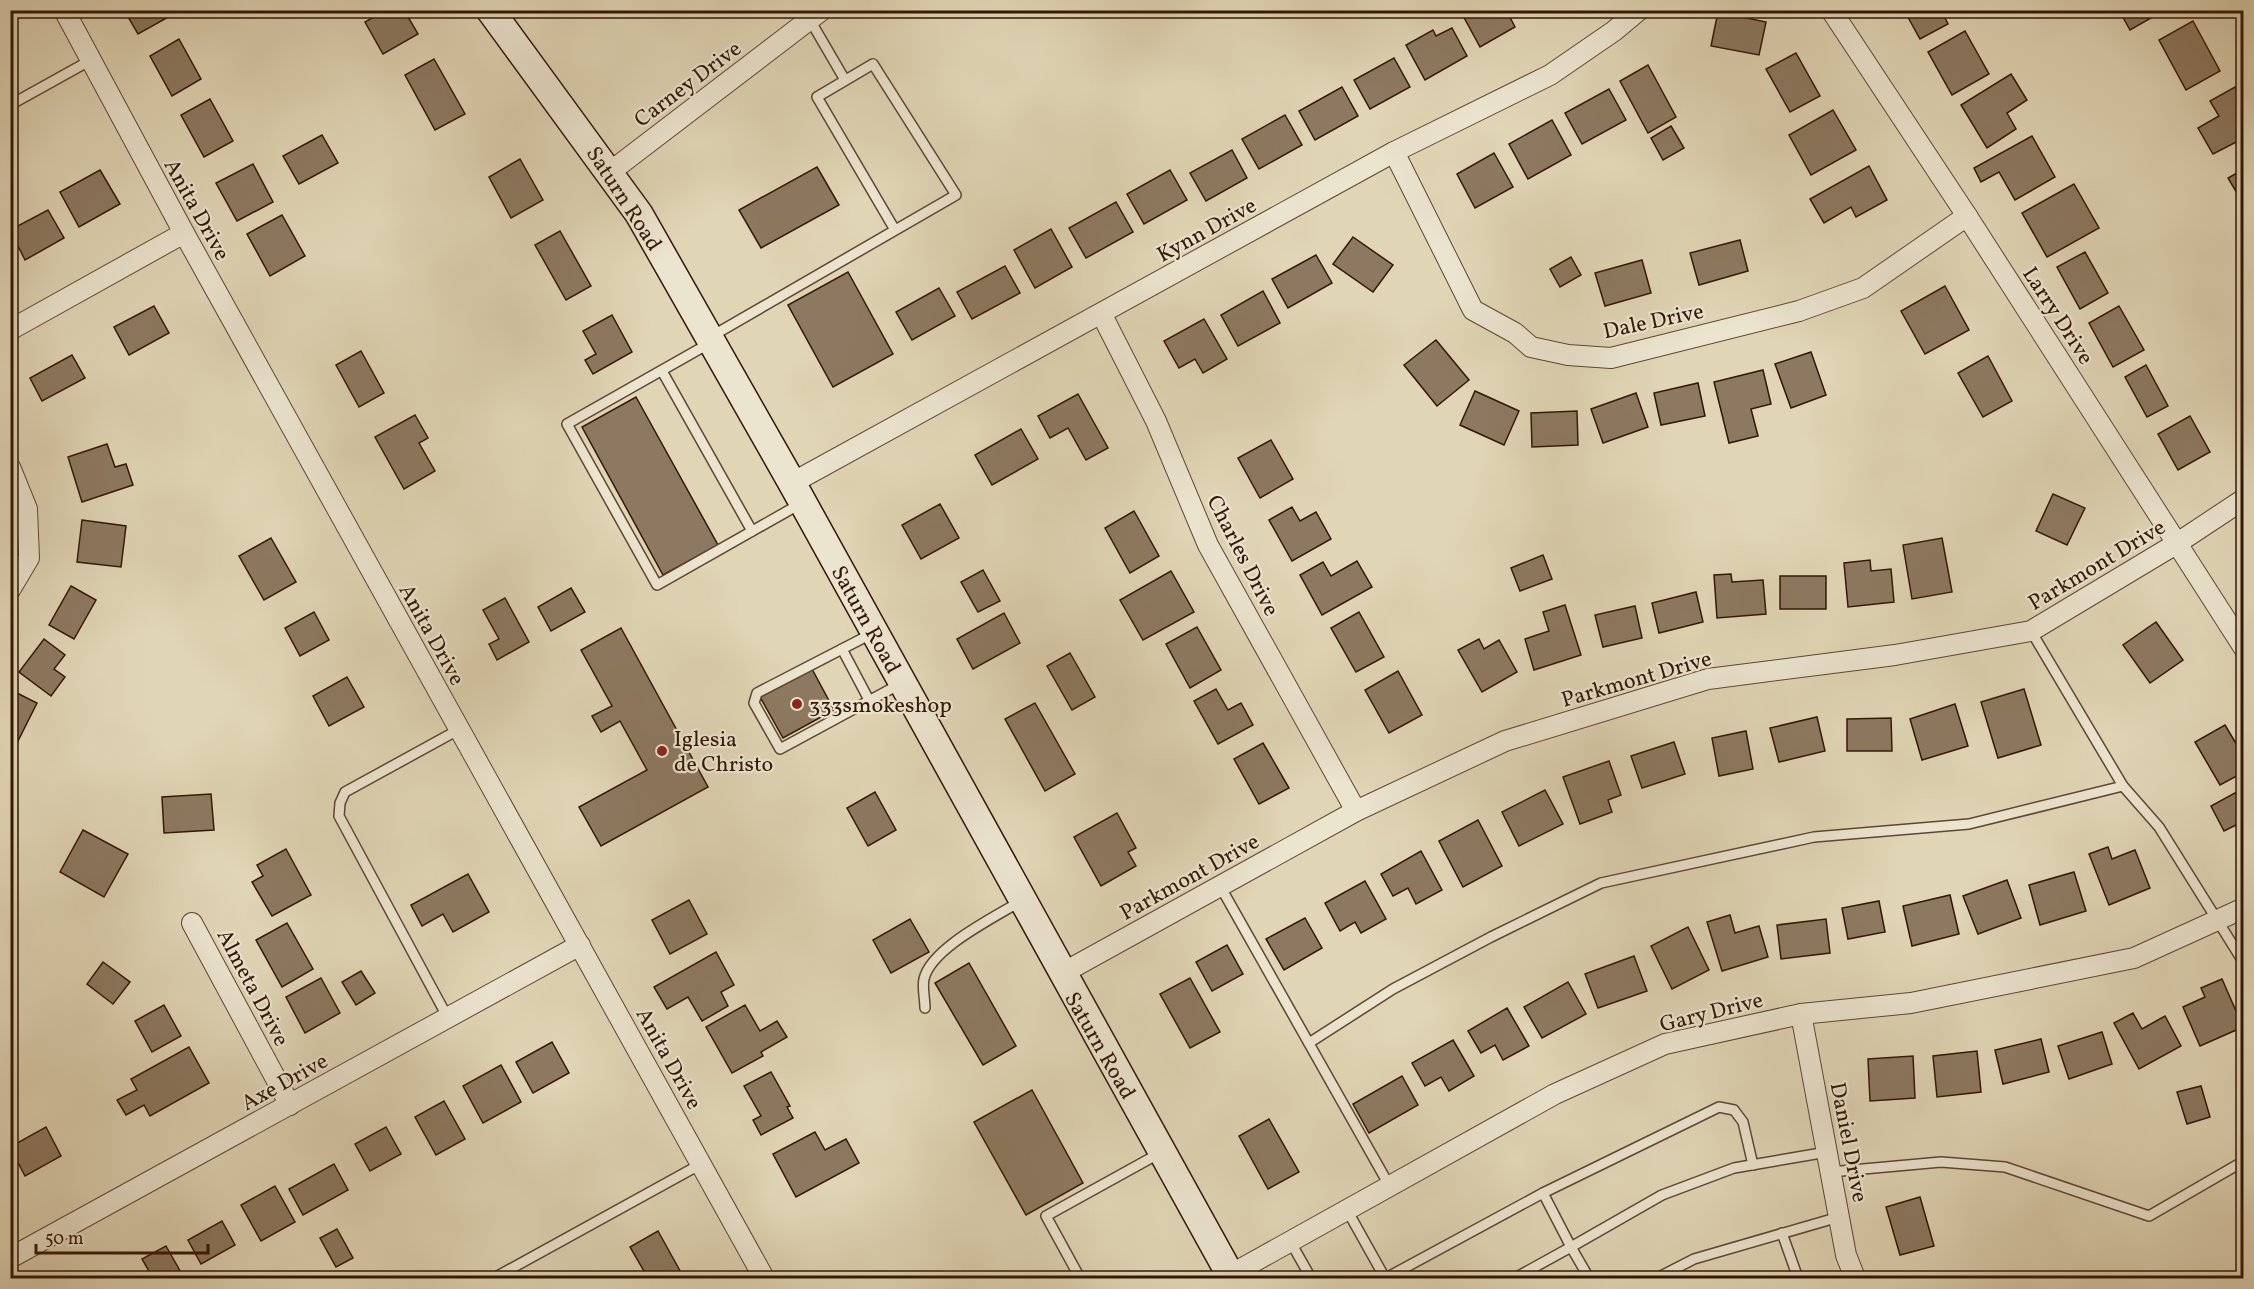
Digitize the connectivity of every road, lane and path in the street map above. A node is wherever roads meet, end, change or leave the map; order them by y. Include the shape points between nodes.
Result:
1 (64, 10) edge
2 (490, 10) edge
3 (1639, 10) edge
4 (1831, 10) edge
5 (816, 15) edge
6 (91, 60) junction
7 (845, 80) junction
8 (10, 105) edge
9 (1394, 152) junction
10 (610, 172) junction
11 (1967, 216) junction
12 (895, 230) junction
13 (184, 233) junction
14 (1102, 315) junction
15 (10, 330) edge
16 (711, 340) junction
17 (662, 370) junction
18 (10, 467) edge
19 (798, 492) junction
20 (2244, 499) edge
21 (752, 531) junction
22 (2176, 544) junction
23 (10, 590) edge
24 (2031, 631) junction
25 (874, 632) junction
26 (2244, 648) edge
27 (842, 649) junction
28 (902, 682) junction
29 (869, 700) junction
30 (458, 729) junction
31 (2123, 786) junction
32 (1356, 812) junction
33 (1220, 886) junction
34 (1021, 901) junction
35 (2244, 908) edge
36 (2218, 920) junction
37 (192, 923) dead end
38 (580, 945) junction
39 (2244, 963) edge
40 (1061, 974) junction
41 (925, 1008) dead end
42 (1801, 1014) junction
43 (448, 1018) junction
44 (1309, 1043) junction
45 (290, 1105) junction
46 (1162, 1151) junction
47 (1827, 1152) junction
48 (2244, 1161) edge
49 (701, 1164) junction
50 (1753, 1165) junction
51 (1830, 1172) junction
52 (1389, 1185) junction
53 (1543, 1193) junction
54 (1347, 1209) junction
55 (1839, 1216) junction
56 (1782, 1233) junction
57 (1290, 1241) junction
58 (1572, 1247) junction
59 (10, 1258) edge
60 (1231, 1277) edge
61 (494, 1278) edge
62 (764, 1278) edge
63 (1080, 1278) edge
64 (1311, 1278) edge
65 (1385, 1278) edge
66 (1515, 1278) edge
67 (1589, 1278) edge
68 (1657, 1278) edge
69 (1798, 1278) edge
70 (1856, 1278) edge

1 - 6 street, Anita Drive
2 - 10 street, Saturn Road
3 - 9 street, Kynn Drive via 1550,75
4 - 11 street, Larry Drive
5 - 7 lane
5 - 10 street, Carney Drive
6 - 8 lane
6 - 13 street, Anita Drive
7 - 12 lane via 817,97
7 - 12 lane via 873,64 956,195
9 - 11 street, Dale Drive via 1473,310 1515,333 1531,347 1568,355 1611,358 1799,311 1863,288
9 - 14 street, Kynn Drive
10 - 16 street, Saturn Road via 639,214
11 - 22 street, Larry Drive
12 - 16 lane
13 - 15 street
13 - 30 street, Anita Drive
14 - 19 street, Kynn Drive
14 - 32 street, Charles Drive via 1156,421 1208,545
16 - 17 lane
16 - 19 street, Saturn Road
17 - 21 lane
17 - 21 lane via 567,424 657,585
18 - 23 street via 27,509 29,558
19 - 21 lane
19 - 25 street, Saturn Road
20 - 22 street, Parkmont Drive
22 - 24 street, Parkmont Drive
22 - 26 street, Larry Drive
24 - 31 lane
24 - 32 street, Parkmont Drive via 1895,655 1708,679 1505,741
25 - 27 lane
25 - 28 street, Saturn Road
27 - 29 lane
27 - 29 lane via 757,693 754,702 780,750
28 - 29 lane
28 - 34 street, Saturn Road
30 - 38 street, Anita Drive
30 - 43 lane via 345,792 339,816
31 - 36 lane via 2159,827
31 - 44 lane via 1969,824 1814,837 1601,883 1394,989
32 - 33 street, Parkmont Drive
33 - 40 street, Parkmont Drive
33 - 44 lane
34 - 40 street, Saturn Road
34 - 41 lane via 953,944 935,960 924,979
35 - 36 street, Gary Drive
36 - 39 lane
36 - 42 street, Gary Drive via 2134,958 1911,1003
37 - 45 street, Almeta Drive
38 - 43 street, Axe Drive
38 - 49 street, Anita Drive
40 - 46 street, Saturn Road
42 - 47 street, Daniel Drive
42 - 52 street, Gary Drive via 1665,1044 1555,1094
43 - 45 street, Axe Drive
44 - 52 lane
45 - 59 street, Axe Drive
46 - 60 street, Saturn Road
46 - 63 lane via 1046,1216
47 - 50 lane
47 - 51 street, Daniel Drive
48 - 51 lane via 2148,1216 2005,1167 1941,1162
49 - 61 lane
49 - 62 street, Anita Drive
50 - 53 lane via 1743,1122 1734,1110 1719,1107
50 - 58 lane via 1734,1168 1662,1195
51 - 55 street, Daniel Drive
52 - 54 street, Gary Drive
53 - 58 lane
53 - 65 lane
54 - 57 street, Gary Drive
54 - 65 lane
55 - 56 lane
55 - 70 street, Daniel Drive via 1846,1255
56 - 68 lane via 1694,1258
56 - 69 lane
57 - 60 street, Gary Drive
57 - 64 lane
58 - 66 lane
58 - 67 lane

